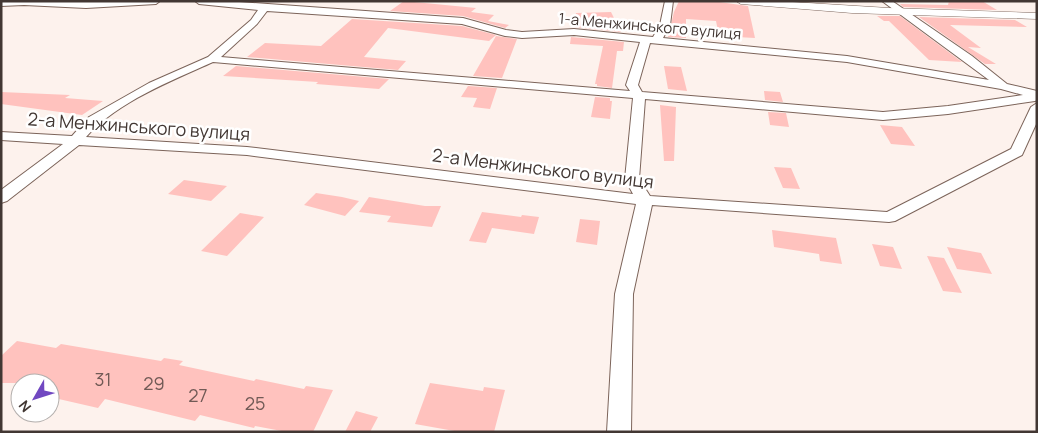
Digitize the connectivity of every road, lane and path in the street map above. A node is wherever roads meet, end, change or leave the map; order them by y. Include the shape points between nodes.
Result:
1 (156, 1) edge
2 (199, 1) edge
3 (669, 1) edge
4 (741, 1) edge
5 (886, 1) edge
6 (1, 3) edge
7 (264, 8) junction
8 (905, 14) junction
9 (1037, 16) edge
10 (651, 39) junction
11 (212, 59) junction
12 (1002, 86) junction
13 (639, 96) junction
14 (1037, 96) edge
15 (1037, 107) edge
16 (1, 136) edge
17 (74, 142) junction
18 (1, 198) edge
19 (645, 200) junction
20 (619, 432) edge

1 - 6 street via 86,5
2 - 7 street, 1-а Менжинського вулиця
3 - 10 street via 665,25
4 - 8 street via 807,9
5 - 8 street
7 - 10 street, 1-а Менжинського вулиця via 463,21 522,35 574,32
7 - 11 street via 254,22
8 - 9 street
8 - 12 street
10 - 12 street, 1-а Менжинського вулиця via 847,59
10 - 13 street via 632,85
11 - 13 street
11 - 17 street via 153,85 94,120
12 - 14 street, 1-а Менжинського вулиця
13 - 14 street via 883,116
13 - 19 street via 632,179
15 - 19 street, 2-а Менжинського вулиця via 1016,152 890,216
16 - 17 street, 2-а Менжинського вулиця
17 - 18 street
17 - 19 street, 2-а Менжинського вулиця via 247,151
19 - 20 street via 624,294

